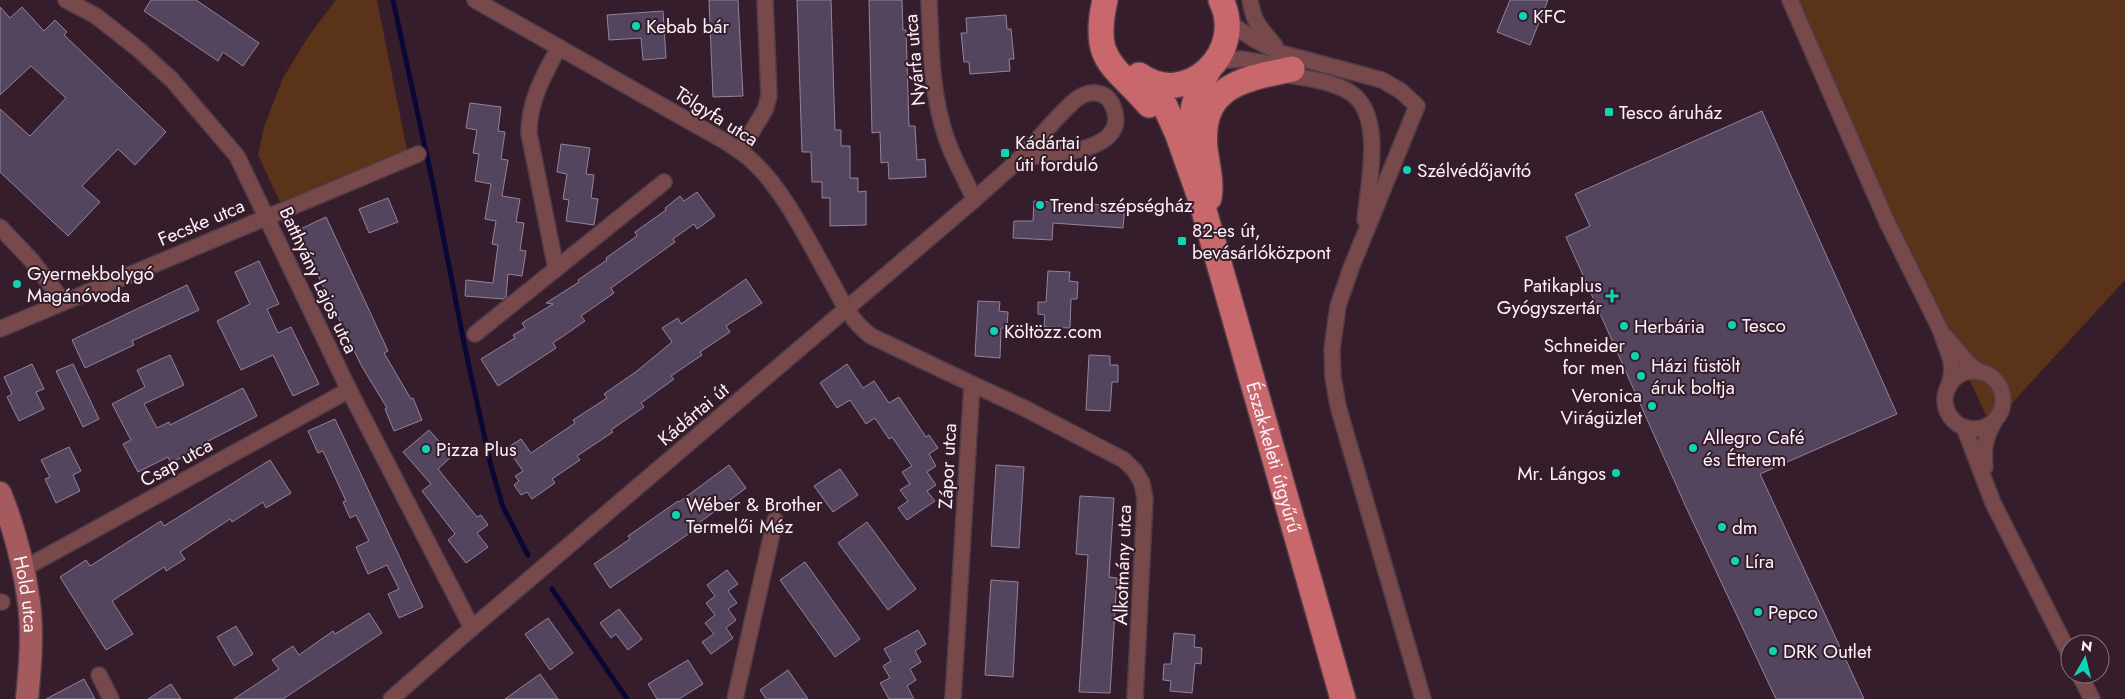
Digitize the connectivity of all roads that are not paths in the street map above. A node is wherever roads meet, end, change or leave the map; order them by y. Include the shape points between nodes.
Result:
1 (66, 0) edge
2 (476, 0) edge
3 (765, 0) edge
4 (929, 0) edge
5 (1105, 0) edge
6 (1120, 0) edge
7 (1250, 0) edge
8 (1790, 0) edge
9 (1226, 7) edge
10 (559, 47) junction
11 (1282, 65) junction
12 (1212, 66) junction
13 (1142, 77) junction
14 (740, 151) junction
15 (418, 154) dead end
16 (1020, 158) junction
17 (664, 182) dead end
18 (974, 200) junction
19 (267, 216) junction
20 (1205, 216) junction
21 (0, 227) edge
22 (1363, 238) junction
23 (556, 269) junction
24 (64, 302) junction
25 (846, 309) junction
26 (0, 328) edge
27 (1940, 329) junction
28 (475, 334) dead end
29 (1979, 372) junction
30 (972, 384) junction
31 (1949, 386) junction
32 (349, 390) junction
33 (1994, 422) junction
34 (1964, 427) junction
35 (1986, 481) junction
36 (0, 493) edge
37 (775, 520) dead end
38 (23, 569) junction
39 (472, 628) junction
40 (2060, 635) edge
41 (99, 675) dead end
42 (2085, 684) edge
43 (27, 699) edge
44 (111, 699) edge
45 (391, 699) edge
46 (735, 699) edge
47 (953, 699) edge
48 (1135, 699) edge
49 (1343, 699) edge
50 (1423, 699) edge
51 (2092, 699) edge

1 - 19 street, Batthyány Lajos utca via 116,30 172,80 237,156
2 - 10 street, Tölgyfa utca
3 - 14 street via 769,96
4 - 18 street, Nyárfa utca via 936,101 948,142
5 - 20 main road via 1100,21 1104,51 1118,75 1158,118 1188,196
6 - 13 main road via 1113,20 1116,46 1131,69
7 - 11 street via 1259,29
8 - 27 street via 1887,222
9 - 11 street via 1254,40
9 - 12 main road via 1228,36 1224,49
10 - 14 street, Tölgyfa utca
10 - 23 street via 540,82 529,117 529,132
11 - 12 street via 1241,59
11 - 20 main road via 1224,90 1212,106 1206,124 1210,194
11 - 22 street via 1351,93 1366,111 1372,133
11 - 22 street via 1327,67 1382,80 1417,106
12 - 13 main road via 1183,83 1155,82
12 - 20 main road via 1196,94 1191,132
13 - 20 main road via 1168,113 1178,135
14 - 25 street, Tölgyfa utca via 767,176 782,197
15 - 19 street, Fecske utca
16 - 16 street, Kádártai út via 1085,149 1101,143 1115,126 1116,114 1112,103 1104,95 1094,92 1083,95
16 - 18 street, Kádártai út
17 - 23 street
18 - 25 street, Kádártai út
19 - 24 street, Fecske utca
19 - 32 street, Batthyány Lajos utca
20 - 49 main road, Észak-keleti útgyűrű
21 - 24 street
22 - 50 street via 1338,306 1332,349 1333,377 1338,406
23 - 28 street
24 - 26 street, Fecske utca
25 - 30 street via 860,328 871,336
25 - 39 street, Kádártai út
27 - 29 street via 1968,364
27 - 31 street via 1951,360
29 - 31 street via 1962,374
29 - 33 street via 1995,380 2003,396
30 - 47 street, Zápor utca
30 - 48 street, Alkotmány utca via 1124,460 1142,483 1145,515
31 - 34 street via 1945,404 1953,420
32 - 38 street, Csap utca
32 - 39 street, Batthyány Lajos utca
33 - 34 street via 1977,429
33 - 35 street via 1985,438
34 - 35 street
35 - 40 street via 1993,503
36 - 38 street, Hold utca
37 - 46 street
38 - 43 street, Hold utca via 30,621
39 - 45 street, Kádártai út
41 - 44 street
42 - 51 street

